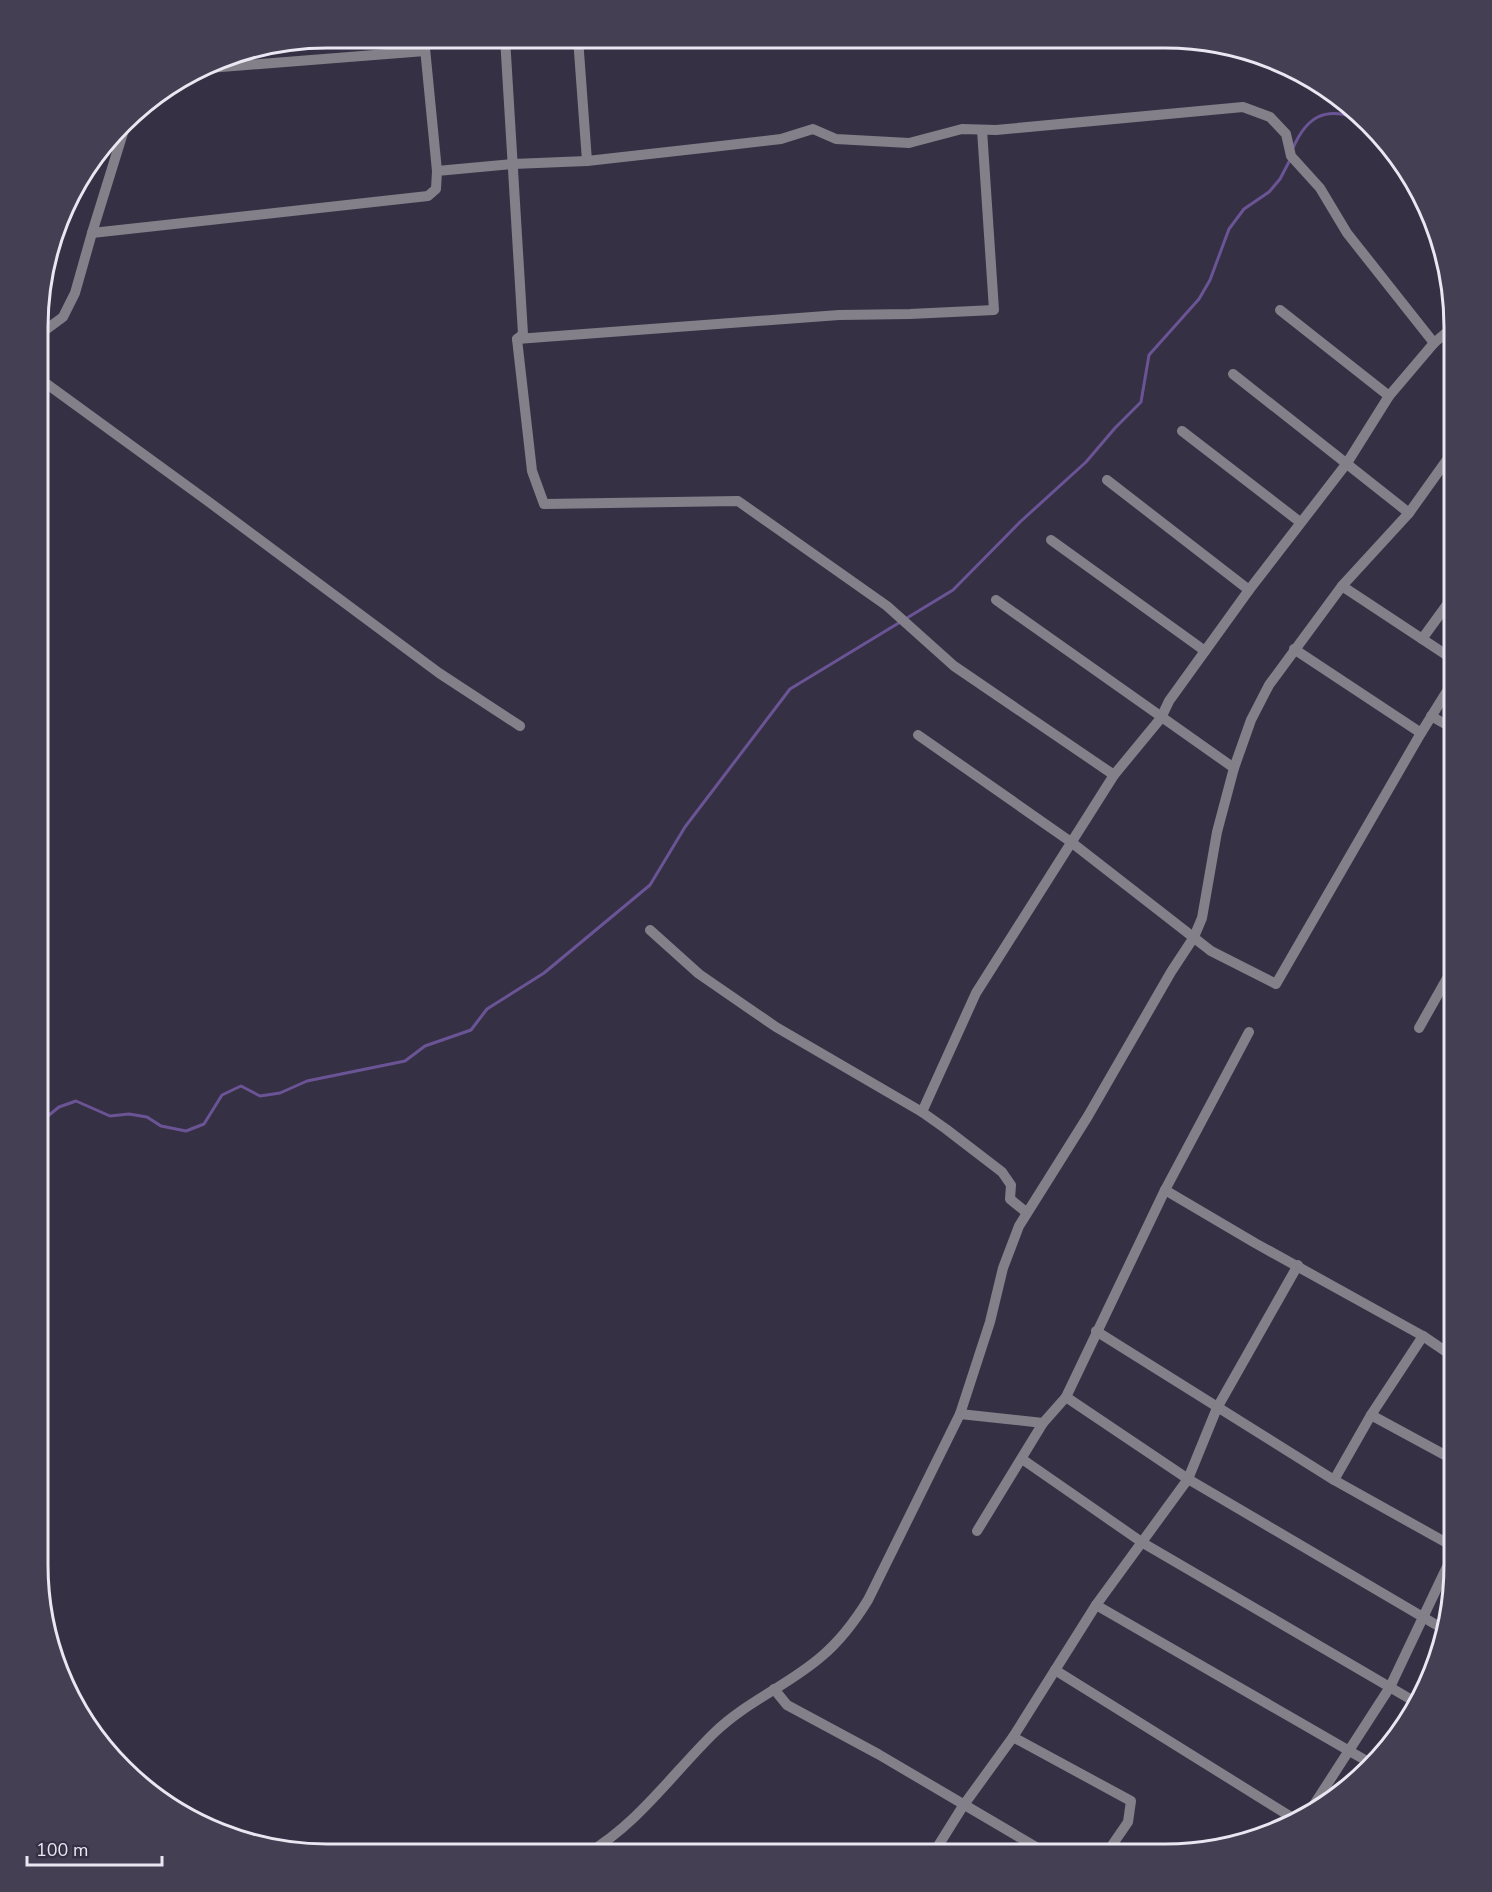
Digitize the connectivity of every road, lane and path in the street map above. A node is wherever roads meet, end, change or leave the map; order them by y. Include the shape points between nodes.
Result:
1 (425, 48) edge
2 (506, 48) edge
3 (579, 48) edge
4 (425, 51) junction
5 (227, 67) edge
6 (982, 130) junction
7 (121, 139) edge
8 (587, 161) junction
9 (513, 164) junction
10 (437, 171) junction
11 (92, 233) junction
12 (1280, 310) dead end
13 (48, 328) edge
14 (1444, 334) edge
15 (517, 339) junction
16 (1434, 343) junction
17 (1233, 374) dead end
18 (48, 385) edge
19 (1389, 396) junction
20 (1182, 431) dead end
21 (1347, 463) junction
22 (1444, 464) edge
23 (1107, 480) dead end
24 (1408, 513) junction
25 (1300, 522) junction
26 (1050, 540) dead end
27 (1341, 586) junction
28 (1249, 590) junction
29 (996, 600) dead end
30 (1444, 609) edge
31 (1422, 639) junction
32 (1294, 649) junction
33 (1205, 651) junction
34 (1444, 653) edge
35 (1444, 696) edge
36 (1431, 717) junction
37 (1161, 718) junction
38 (1444, 724) edge
39 (520, 726) dead end
40 (1421, 733) junction
41 (918, 735) dead end
42 (1234, 768) junction
43 (1114, 774) junction
44 (1071, 842) junction
45 (650, 930) dead end
46 (1194, 937) junction
47 (1444, 984) edge
48 (1419, 1028) dead end
49 (1249, 1032) dead end
50 (922, 1112) junction
51 (1165, 1190) junction
52 (1026, 1212) junction
53 (1298, 1265) junction
54 (1096, 1331) junction
55 (1423, 1336) junction
56 (1444, 1350) edge
57 (1066, 1397) junction
58 (1217, 1408) junction
59 (960, 1414) junction
60 (1371, 1415) junction
61 (1043, 1423) junction
62 (1444, 1455) edge
63 (1022, 1459) junction
64 (1188, 1479) junction
65 (1334, 1480) junction
66 (977, 1531) dead end
67 (1444, 1541) edge
68 (1143, 1543) junction
69 (1443, 1574) edge
70 (1096, 1605) junction
71 (1423, 1617) junction
72 (1437, 1625) edge
73 (1055, 1670) junction
74 (1390, 1687) junction
75 (774, 1689) junction
76 (1410, 1699) edge
77 (1013, 1737) junction
78 (1348, 1750) junction
79 (1364, 1760) edge
80 (1318, 1799) edge
81 (963, 1806) junction
82 (1288, 1815) edge
83 (600, 1844) edge
84 (939, 1844) edge
85 (1030, 1844) edge
86 (1113, 1844) edge

1 - 4 street
2 - 9 street
3 - 8 street
4 - 5 street
4 - 10 street
6 - 8 street via 962,129 909,143 836,139 813,129 781,139
6 - 15 street via 994,310 839,315
6 - 16 street via 1243,107 1270,117 1286,134 1291,156 1320,188 1347,233
7 - 11 street
8 - 9 street
9 - 10 street
9 - 15 street via 523,334
10 - 11 street via 436,189 429,196
11 - 13 street via 75,293 63,317
12 - 19 street
14 - 16 street
15 - 43 street via 532,471 544,504 738,501 887,606 954,666
16 - 19 street
17 - 21 street
18 - 39 street via 439,673
19 - 21 street
20 - 25 street
21 - 24 street
21 - 25 street
22 - 24 street
23 - 28 street
24 - 27 street
25 - 28 street
26 - 33 street
27 - 31 street
27 - 32 street
28 - 33 street
29 - 37 street
30 - 31 street
31 - 34 street
32 - 40 street
32 - 42 street via 1260,702
33 - 37 street
35 - 36 street
36 - 38 street
36 - 40 street
37 - 42 street
37 - 43 street
40 - 46 street via 1276,984 1211,951
41 - 44 street
42 - 46 street via 1217,832 1202,918
43 - 44 street
44 - 46 street
44 - 50 street via 976,993
45 - 50 street via 699,974 776,1027
46 - 52 street via 1089,1116
47 - 48 street
49 - 51 street
50 - 52 street via 1002,1172 1011,1185 1010,1200
51 - 53 street
51 - 54 street
52 - 59 street via 1003,1268
53 - 55 street
53 - 58 street
54 - 57 street
54 - 58 street
55 - 56 street
55 - 60 street
57 - 61 street
57 - 64 street
58 - 64 street
58 - 65 street
59 - 61 street
59 - 75 street via 868,1600 850,1628 822,1657
60 - 62 street
60 - 65 street
61 - 63 street
63 - 66 street
63 - 68 street
64 - 68 street
64 - 71 street
65 - 67 street
68 - 70 street
68 - 74 street
69 - 71 street
70 - 73 street
70 - 78 street
71 - 72 street
71 - 74 street
73 - 77 street
73 - 82 street
74 - 76 street
74 - 78 street
75 - 81 street via 787,1705
75 - 83 street via 715,1732 620,1830
77 - 81 street
77 - 86 street via 1131,1801 1128,1822
78 - 79 street
78 - 80 street
81 - 84 street
81 - 85 street

